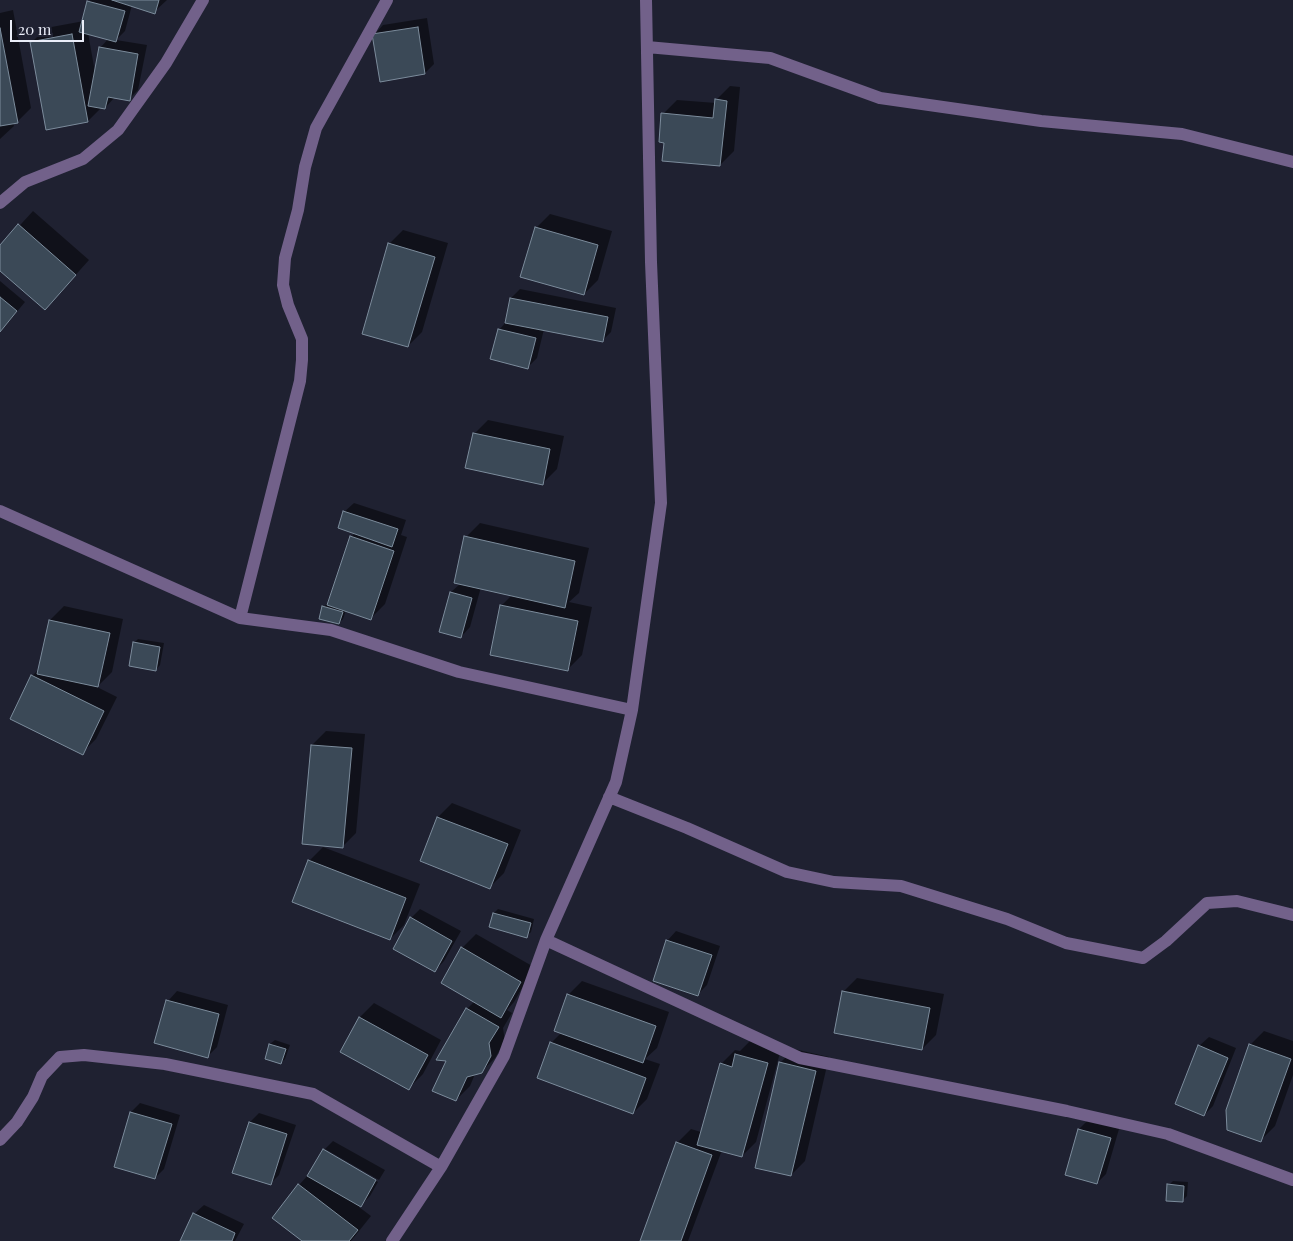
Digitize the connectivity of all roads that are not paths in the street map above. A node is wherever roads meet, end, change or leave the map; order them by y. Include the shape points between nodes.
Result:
1 (203, 0) edge
2 (387, 0) edge
3 (646, 0) edge
4 (647, 47) junction
5 (1293, 162) edge
6 (0, 203) edge
7 (0, 510) edge
8 (240, 618) junction
9 (632, 710) junction
10 (609, 797) junction
11 (1293, 916) edge
12 (546, 940) junction
13 (0, 1140) edge
14 (441, 1167) junction
15 (1293, 1180) edge
16 (392, 1241) edge

1 - 6 street via 166,63 118,130 83,159 25,182
2 - 8 street via 316,128 305,167 285,258 283,285 302,339 300,381
3 - 4 street
4 - 5 street via 770,58 880,98 1041,121 1182,134
4 - 9 street via 651,262 661,502
7 - 8 street
8 - 9 street via 331,630 458,672
9 - 10 street via 616,782
10 - 11 street via 787,872 834,882 901,886 1007,919 1066,943 1143,958 1207,903 1237,901
10 - 12 street
12 - 14 street via 504,1056
12 - 15 street via 800,1058 1168,1134
13 - 14 street via 17,1122 42,1076 60,1057 84,1055 165,1064 313,1094
14 - 16 street

